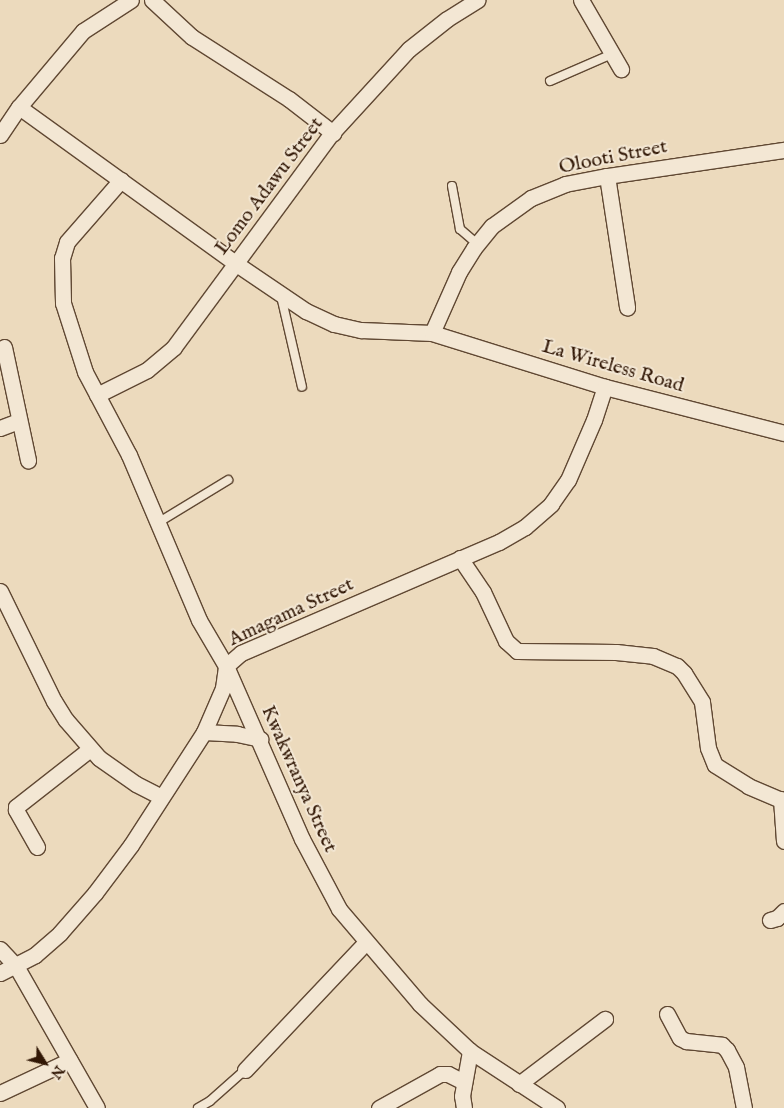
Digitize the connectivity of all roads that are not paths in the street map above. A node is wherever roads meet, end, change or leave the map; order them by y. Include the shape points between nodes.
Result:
1 (131, 0) edge
2 (152, 0) edge
3 (477, 0) edge
4 (581, 0) edge
5 (612, 54) junction
6 (621, 69) dead end
7 (550, 81) dead end
8 (19, 107) junction
9 (333, 133) junction
10 (0, 135) edge
11 (784, 150) edge
12 (607, 176) junction
13 (121, 180) junction
14 (452, 186) dead end
15 (477, 244) junction
16 (236, 263) junction
17 (281, 294) junction
18 (627, 307) dead end
19 (432, 333) junction
20 (4, 347) dead end
21 (302, 386) dead end
22 (605, 387) junction
23 (97, 395) junction
24 (18, 421) junction
25 (0, 428) edge
26 (784, 433) edge
27 (28, 460) dead end
28 (228, 480) dead end
29 (159, 522) junction
30 (460, 558) junction
31 (0, 591) edge
32 (226, 666) junction
33 (204, 732) junction
34 (260, 739) junction
35 (90, 749) junction
36 (161, 797) junction
37 (782, 800) edge
38 (784, 842) edge
39 (37, 847) dead end
40 (784, 911) edge
41 (770, 920) dead end
42 (366, 942) junction
43 (0, 949) edge
44 (16, 966) junction
45 (0, 973) edge
46 (667, 1014) dead end
47 (605, 1019) dead end
48 (470, 1051) junction
49 (70, 1060) junction
50 (245, 1070) joint
51 (464, 1082) junction
52 (519, 1084) junction
53 (0, 1092) edge
54 (97, 1108) edge
55 (198, 1108) edge
56 (379, 1108) edge
57 (464, 1108) edge
58 (557, 1108) edge
59 (744, 1108) edge

1 - 8 street via 82,31
2 - 9 street via 192,38 289,99
3 - 9 street, Lomo Adawu Street via 408,49
4 - 5 street
5 - 6 street
5 - 7 lane
8 - 10 street
8 - 13 street, La Wireless Road
9 - 16 street, Lomo Adawu Street
11 - 12 street, Olooti Street
12 - 15 street, Olooti Street via 565,184 531,198 492,226
12 - 18 street
13 - 16 street, La Wireless Road
13 - 23 street, Kwakwranya Street via 67,242 62,258 63,303 85,372
14 - 15 lane via 460,229
15 - 19 street, Olooti Street via 459,272
16 - 17 street, La Wireless Road
16 - 23 street, Lomo Adawu Street via 167,354 147,370
17 - 19 street, La Wireless Road via 334,324 362,330
17 - 21 lane
19 - 22 street, La Wireless Road
20 - 24 street
22 - 26 street, La Wireless Road
22 - 30 street, Amagama Street via 579,459 551,504 525,527
23 - 29 street, Kwakwranya Street via 119,434
24 - 25 street
24 - 27 street
28 - 29 lane
29 - 32 street, Kwakwranya Street via 199,620
30 - 32 street, Amagama Street via 241,654
30 - 37 street via 483,592 506,641 517,651 634,654 653,656 677,666 702,702 708,748 715,765 748,786
31 - 35 street via 54,701
32 - 33 street, Amagama Street via 223,688
32 - 34 street, Kwakwranya Street
33 - 34 street
33 - 36 street, Amagama Street
34 - 42 street, Kwakwranya Street via 320,876
35 - 36 street via 116,772
35 - 39 street via 16,807
36 - 44 street, Amagama Street via 131,845 95,892 60,932 35,955
37 - 38 street
40 - 41 street
42 - 48 street, Kwakwranya Street via 420,1004
42 - 50 street
43 - 44 street
44 - 45 street, Amagama Street
44 - 49 street
46 - 59 street via 680,1038 722,1045 736,1067
47 - 52 street
48 - 51 street
48 - 52 street, Kwakwranya Street
49 - 53 street
49 - 54 street
50 - 55 lane
51 - 56 street via 448,1074 440,1074
51 - 57 street
52 - 58 street, Kwakwranya Street

